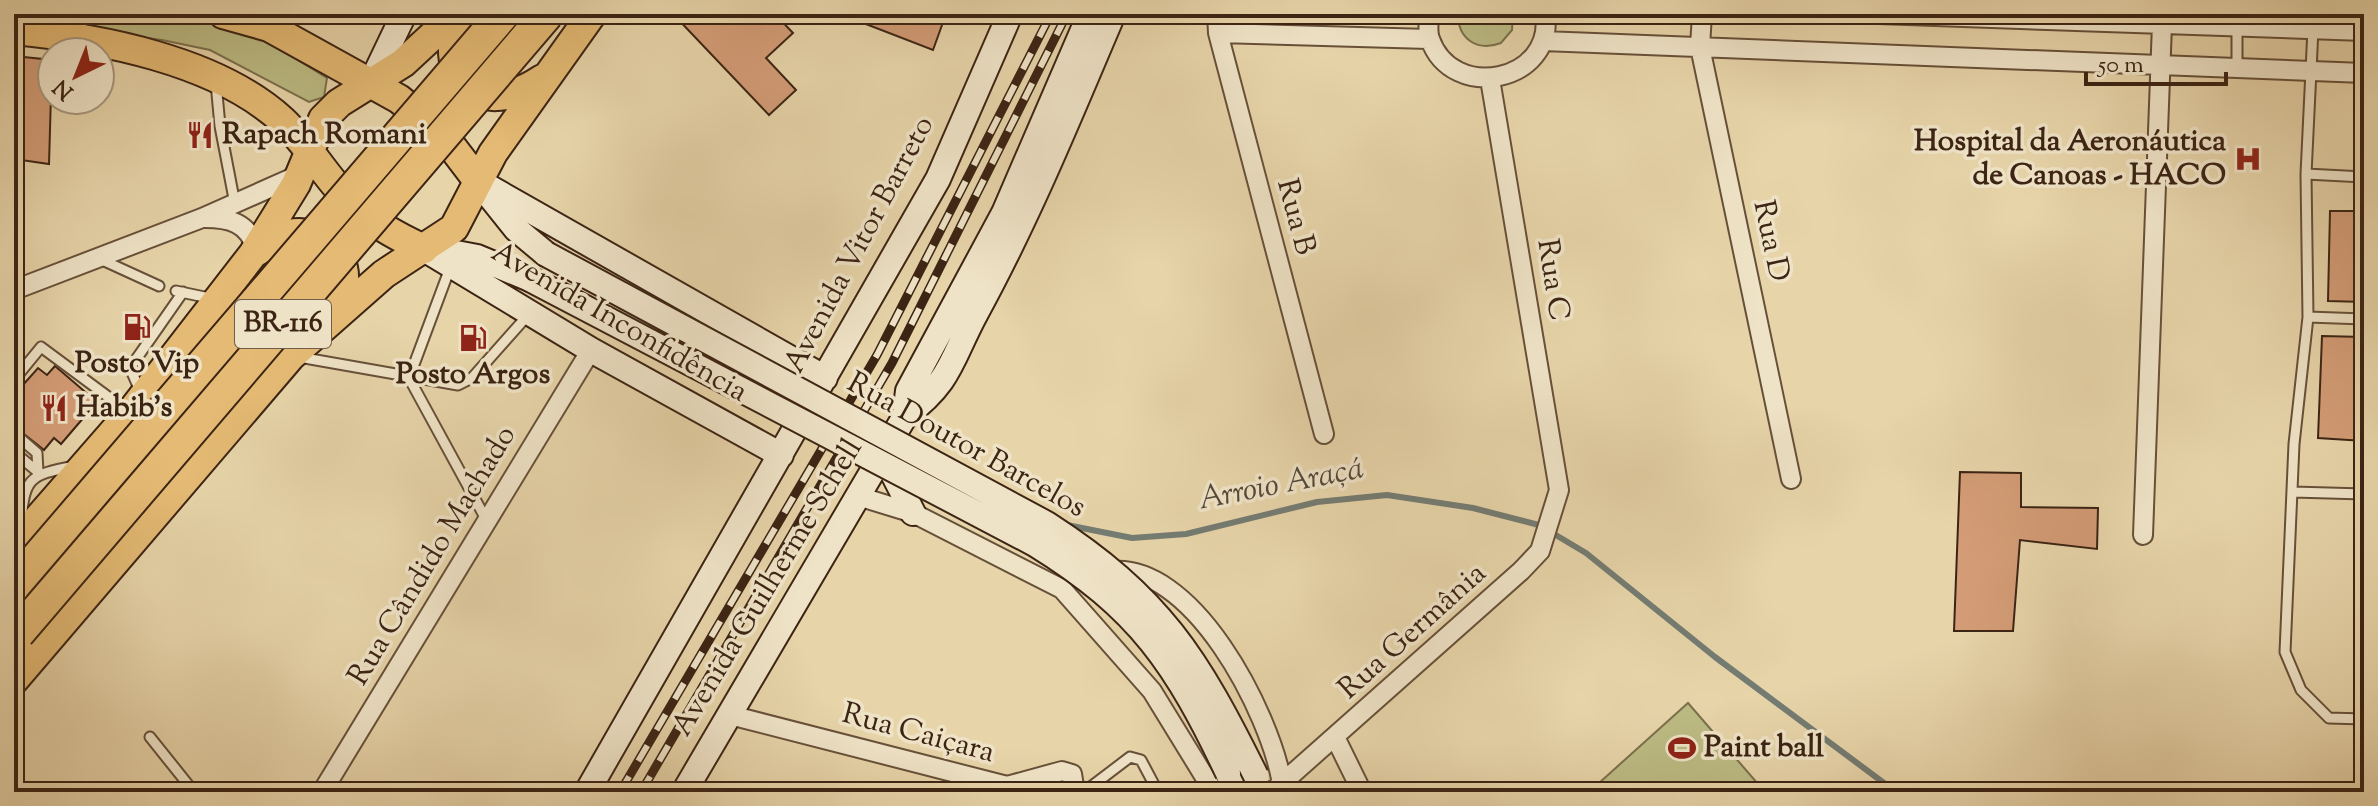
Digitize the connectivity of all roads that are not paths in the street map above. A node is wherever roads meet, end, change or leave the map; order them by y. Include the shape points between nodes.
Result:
1 (223, 14) edge
2 (404, 14) edge
3 (458, 14) edge
4 (503, 14) edge
5 (547, 14) edge
6 (592, 14) edge
7 (1010, 14) edge
8 (1090, 14) edge
9 (1113, 14) edge
10 (1429, 14) edge
11 (1545, 14) edge
12 (1702, 14) edge
13 (1878, 14) edge
14 (2216, 20) edge
15 (1217, 23) edge
16 (64, 24) edge
17 (2162, 24) junction
18 (2237, 27) junction
19 (2313, 29) junction
20 (14, 30) edge
21 (2364, 31) edge
22 (1429, 39) junction
23 (1543, 41) junction
24 (1700, 47) junction
25 (2160, 65) junction
26 (2237, 68) junction
27 (2311, 71) junction
28 (2364, 73) edge
29 (544, 78) junction
30 (216, 79) junction
31 (1490, 79) junction
32 (371, 83) junction
33 (305, 163) junction
34 (2306, 174) junction
35 (2364, 177) edge
36 (478, 181) junction
37 (235, 204) junction
38 (202, 218) junction
39 (424, 249) junction
40 (255, 251) junction
41 (546, 254) joint
42 (98, 258) junction
43 (451, 265) junction
44 (530, 279) joint
45 (159, 286) dead end
46 (14, 290) edge
47 (217, 300) junction
48 (530, 313) junction
49 (963, 316) junction
50 (2308, 317) junction
51 (2364, 319) edge
52 (326, 323) junction
53 (591, 350) junction
54 (291, 356) junction
55 (409, 378) junction
56 (825, 378) junction
57 (14, 380) edge
58 (136, 405) junction
59 (14, 433) edge
60 (1324, 434) dead end
61 (14, 452) edge
62 (781, 455) junction
63 (884, 456) junction
64 (86, 464) junction
65 (38, 472) junction
66 (14, 477) edge
67 (1791, 479) dead end
68 (24, 487) junction
69 (2293, 492) junction
70 (2364, 494) edge
71 (861, 497) junction
72 (1556, 497) joint
73 (913, 513) junction
74 (487, 521) junction
75 (2143, 535) dead end
76 (16, 543) edge
77 (14, 585) edge
78 (1062, 589) junction
79 (18, 633) dead end
80 (14, 680) edge
81 (730, 715) junction
82 (2364, 719) edge
83 (150, 737) dead end
84 (1336, 739) junction
85 (1226, 786) edge
86 (1268, 786) edge
87 (194, 792) edge
88 (322, 792) edge
89 (587, 792) edge
90 (684, 792) edge
91 (1075, 792) edge
92 (1084, 792) edge
93 (1158, 792) edge
94 (1362, 792) edge

1 - 32 main road, Avenida Inconfidência via 269,27
2 - 32 main road
3 - 29 main road via 451,59 458,76 473,90 506,96
3 - 32 main road
4 - 77 highway, BR-116, bridge
5 - 79 highway, BR-116, bridge
6 - 29 main road
7 - 56 main road, Avenida Vitor Barreto via 938,179
8 - 49 main road, Avenida Guilherme Schell
9 - 49 main road, Avenida Guilherme Schell via 1024,225
10 - 22 street
11 - 23 street
12 - 24 street, Rua D
13 - 17 street
14 - 17 street
14 - 18 street
15 - 22 street
15 - 60 street, Rua B
16 - 20 main road, Avenida Inconfidência
16 - 30 main road, Avenida Inconfidência
17 - 25 street
18 - 19 street
18 - 26 lane
19 - 21 street
19 - 27 lane
22 - 31 street via 1458,71
23 - 24 street
23 - 31 street via 1522,68
24 - 25 street
24 - 67 street, Rua D
25 - 26 street
25 - 75 street
26 - 27 street
27 - 28 street
27 - 34 lane
29 - 36 main road
30 - 33 main road, Avenida Inconfidência via 270,111
30 - 37 lane
31 - 72 street, Rua C
32 - 33 main road via 331,110
32 - 36 main road, Avenida Inconfidência via 423,115
33 - 37 street
33 - 39 main road, Avenida Inconfidência via 369,218
33 - 40 main road
34 - 35 lane
34 - 50 lane
36 - 39 main road via 462,217
36 - 41 main road, Avenida Inconfidência via 516,229
36 - 56 main road, Avenida Inconfidência
37 - 38 street
38 - 40 street via 241,225
38 - 42 street
39 - 43 main road, Avenida Inconfidência
39 - 44 main road, Avenida Inconfidência via 468,254
39 - 52 main road via 396,264
40 - 47 main road
40 - 52 main road via 289,234 308,233 327,242 344,275
41 - 86 main road, Rua Doutor Barcelos, bridge via 1033,516 1096,556 1136,590 1199,667
42 - 45 lane
42 - 46 street
43 - 48 main road, Avenida Inconfidência
43 - 55 lane
44 - 85 main road, Rua Doutor Barcelos, bridge via 1082,573 1126,610 1180,680
47 - 58 main road
47 - 58 lane via 179,292 130,368
48 - 53 main road, Avenida Inconfidência
48 - 55 lane via 472,378 458,385
49 - 63 main road, Avenida Guilherme Schell via 949,371 905,416
50 - 51 lane
50 - 69 lane
52 - 54 main road
53 - 62 main road, Avenida Inconfidência
53 - 74 street, Rua Cândido Machado
54 - 55 lane
54 - 80 main road
55 - 74 lane
56 - 62 main road, Avenida Vitor Barreto
57 - 58 lane via 41,347
58 - 64 main road
59 - 65 lane via 37,453
61 - 65 lane
62 - 89 main road, Avenida Vitor Barreto
63 - 71 main road, Avenida Guilherme Schell
63 - 73 main road
64 - 65 lane
64 - 76 main road
65 - 68 lane
66 - 68 lane
68 - 76 lane
69 - 70 lane
69 - 82 lane via 2285,652 2301,690 2329,718
71 - 73 street
71 - 81 main road, Avenida Guilherme Schell
72 - 84 street, Rua Germânia via 1540,551
73 - 78 street
74 - 88 street, Rua Cândido Machado
78 - 85 street
78 - 86 street via 1109,571 1137,571 1187,607 1214,636 1261,714 1274,745
81 - 90 main road, Avenida Guilherme Schell
81 - 91 street, Rua Caiçara via 1007,786 1062,771 1072,774
83 - 87 lane
84 - 86 street, Rua Germânia
84 - 94 street
92 - 93 lane via 1130,757 1141,760

